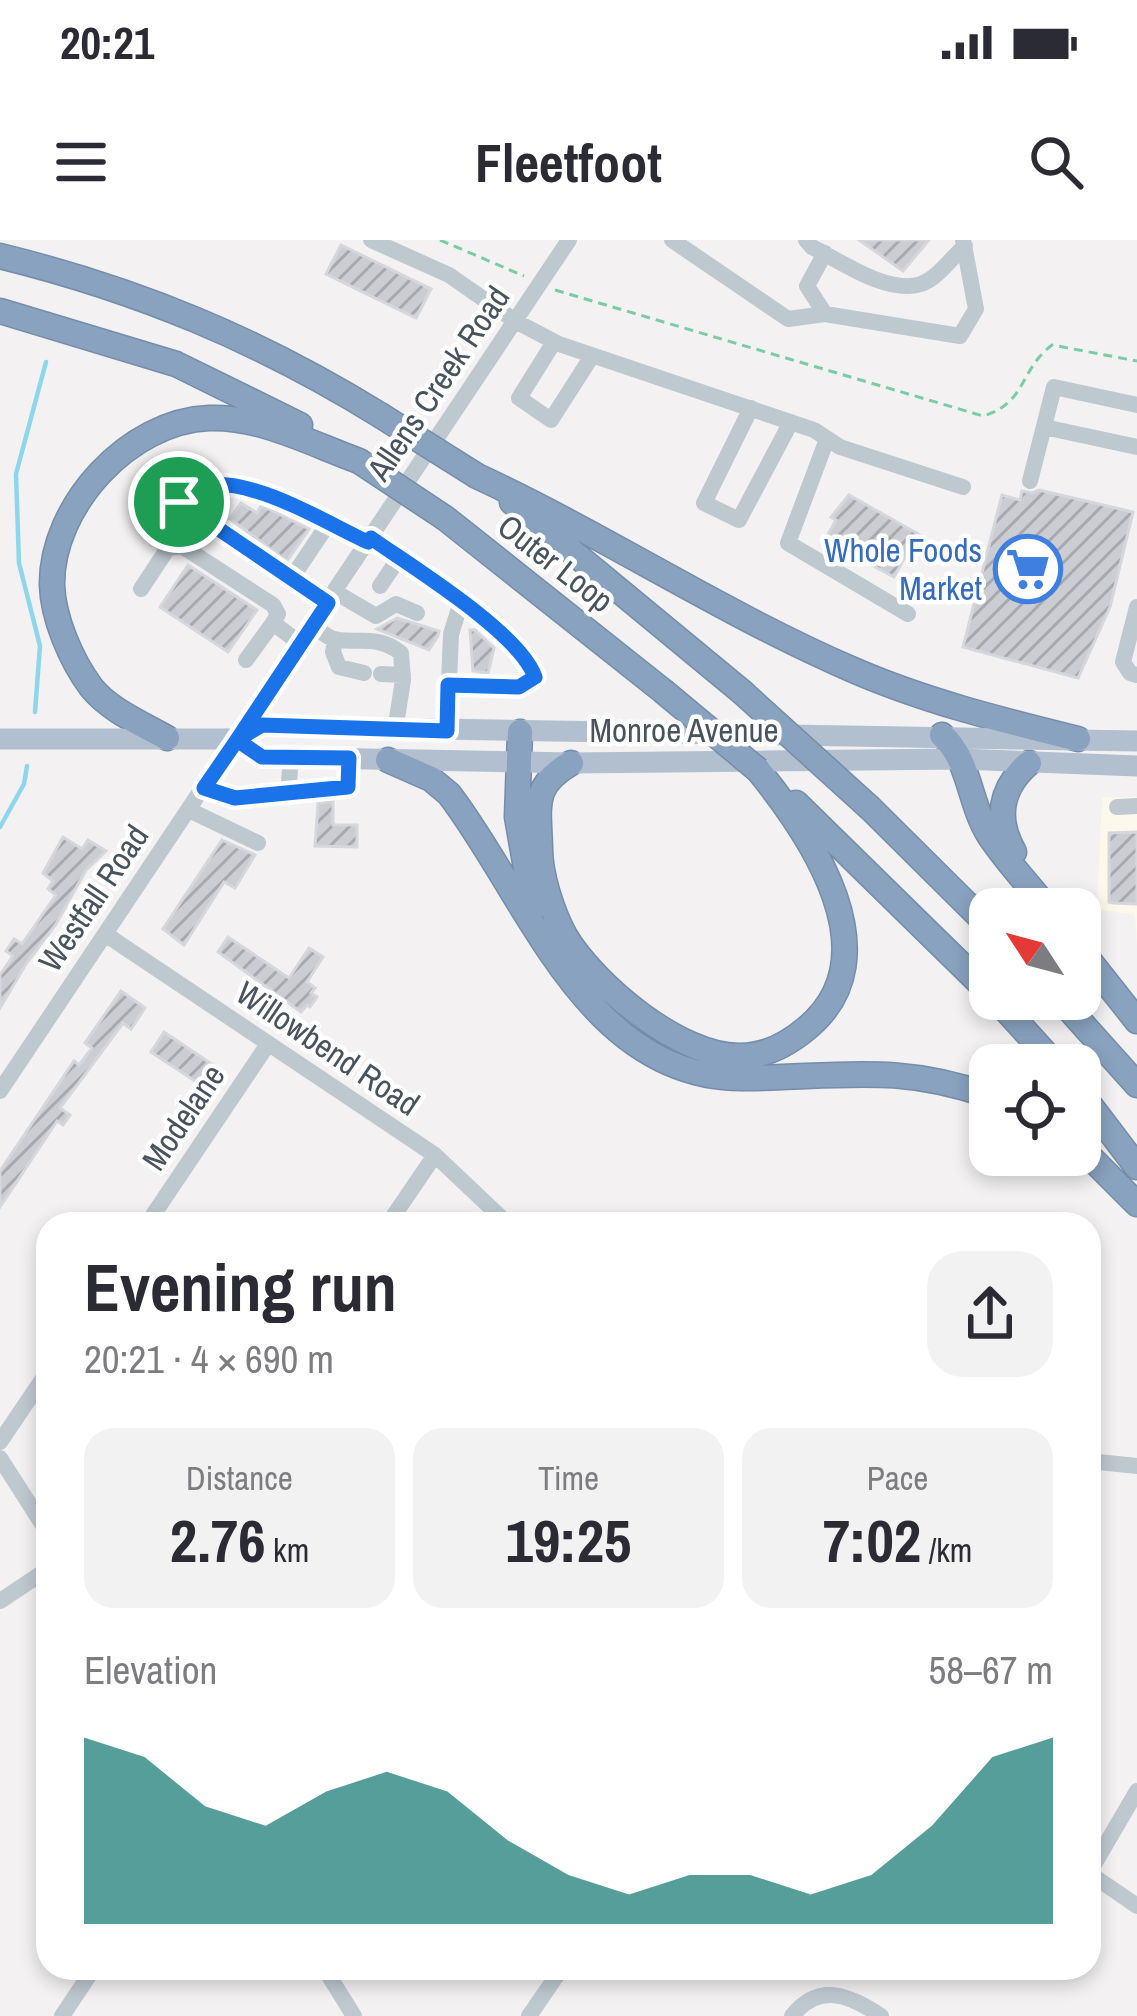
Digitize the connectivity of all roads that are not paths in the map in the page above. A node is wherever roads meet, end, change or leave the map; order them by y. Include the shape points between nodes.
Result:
1 (371, 240) edge
2 (569, 240) edge
3 (672, 240) edge
4 (806, 240) edge
5 (964, 243) edge
6 (824, 253) junction
7 (0, 256) edge
8 (0, 311) edge
9 (825, 314) junction
10 (515, 321) junction
11 (554, 342) junction
12 (592, 356) junction
13 (1137, 405) edge
14 (751, 408) junction
15 (791, 422) junction
16 (1044, 427) junction
17 (827, 439) junction
18 (1137, 447) edge
19 (359, 461) junction
20 (477, 476) junction
21 (1030, 481) dead end
22 (963, 487) dead end
23 (328, 524) junction
24 (370, 540) junction
25 (398, 558) junction
26 (291, 579) junction
27 (380, 586) dead end
28 (141, 589) dead end
29 (332, 598) junction
30 (462, 599) junction
31 (1137, 607) edge
32 (417, 613) dead end
33 (908, 614) dead end
34 (273, 623) junction
35 (313, 626) junction
36 (1135, 627) edge
37 (335, 640) junction
38 (301, 644) junction
39 (246, 660) dead end
40 (403, 675) junction
41 (1137, 675) edge
42 (448, 685) junction
43 (395, 730) junction
44 (447, 731) junction
45 (520, 732) junction
46 (942, 735) junction
47 (167, 738) junction
48 (4, 739) edge
49 (237, 740) junction
50 (1078, 740) junction
51 (1137, 741) edge
52 (291, 757) junction
53 (349, 758) junction
54 (388, 760) junction
55 (961, 760) junction
56 (518, 763) junction
57 (571, 763) junction
58 (1029, 763) junction
59 (1137, 766) edge
60 (204, 788) junction
61 (288, 795) junction
62 (1137, 806) edge
63 (794, 807) junction
64 (1118, 807) dead end
65 (189, 810) junction
66 (259, 843) dead end
67 (1031, 888) edge
68 (1034, 888) edge
69 (969, 906) edge
70 (541, 933) junction
71 (106, 934) junction
72 (969, 973) edge
73 (1101, 976) edge
74 (1015, 1020) edge
75 (1079, 1020) edge
76 (1137, 1021) edge
77 (268, 1043) junction
78 (1037, 1044) edge
79 (1137, 1085) edge
80 (969, 1089) edge
81 (0, 1090) edge
82 (1101, 1120) edge
83 (435, 1155) junction
84 (1137, 1167) edge
85 (1101, 1168) edge
86 (1137, 1204) edge
87 (155, 1212) edge
88 (396, 1212) edge
89 (495, 1212) edge
90 (36, 1389) edge
91 (0, 1442) edge
92 (0, 1458) edge
93 (1101, 1462) edge
94 (1137, 1466) edge
95 (36, 1514) edge
96 (36, 1577) edge
97 (0, 1601) edge
98 (1137, 1790) edge
99 (1101, 1852) edge
100 (1101, 1881) edge
101 (1137, 1906) edge
102 (86, 1980) edge
103 (332, 1980) edge
104 (554, 1980) edge
105 (62, 2016) edge
106 (354, 2016) edge
107 (529, 2016) edge
108 (792, 2016) edge
109 (881, 2016) edge

1 - 10 street via 449,275
2 - 10 street, Allens Creek Road
3 - 9 street via 788,319
4 - 6 street
5 - 6 street via 920,284 890,284
5 - 9 street via 976,309 960,336
6 - 9 street via 807,286
7 - 20 highway, Outer Loop, bridge via 184,312 313,374
8 - 19 highway, Outer Loop via 176,364
10 - 11 street
10 - 24 street, Allens Creek Road
11 - 12 street
11 - 12 street via 519,398 551,420
12 - 14 street
13 - 16 street via 1054,387
14 - 15 street
14 - 15 street via 704,502 740,520
15 - 17 street
16 - 18 street
16 - 21 street
17 - 22 street
17 - 33 street via 788,543
19 - 47 highway via 253,423 207,418 132,447 84,492 56,556 52,587 62,631 92,688
19 - 63 highway, Outer Loop, bridge via 445,518 663,691
20 - 50 highway via 851,669 938,704
20 - 69 highway, Outer Loop, bridge via 742,692
23 - 24 street
23 - 26 street
23 - 26 street via 233,485 180,494 182,507
24 - 25 street
24 - 29 street, Allens Creek Road
25 - 27 street
25 - 30 street
26 - 29 street
28 - 34 street via 168,548 182,546 273,604
29 - 32 street via 376,616 396,604
29 - 35 street, Allens Creek Road
30 - 42 street
30 - 42 street via 535,677 529,684
31 - 36 street
34 - 38 street
34 - 39 street
35 - 37 street
35 - 38 street, Allens Creek Road
36 - 41 street via 1124,662
37 - 40 street via 395,647
37 - 40 street via 339,667
38 - 49 street, Allens Creek Road
40 - 43 street
42 - 44 street
43 - 44 main road, Monroe Avenue
43 - 49 main road, Monroe Avenue via 262,725
44 - 45 main road, Monroe Avenue
45 - 46 main road, Monroe Avenue
45 - 56 highway
46 - 50 main road, Monroe Avenue
46 - 55 highway
47 - 48 main road, Monroe Avenue
47 - 49 main road, Monroe Avenue
49 - 52 main road, Monroe Avenue via 262,757
49 - 60 street, Westfall Road
50 - 51 main road, Monroe Avenue
52 - 53 main road, Monroe Avenue
52 - 61 street
53 - 54 main road, Monroe Avenue
53 - 61 street via 348,787
54 - 56 main road, Monroe Avenue
54 - 70 highway via 448,794
55 - 57 main road, Monroe Avenue
55 - 58 main road, Monroe Avenue
55 - 67 highway via 988,834
56 - 57 main road, Monroe Avenue
56 - 70 highway via 525,877
57 - 63 highway via 539,790 540,856 566,938 651,1021 715,1054 757,1054 799,1035 819,1018 841,972 834,892
58 - 59 main road, Monroe Avenue
58 - 68 highway via 1002,797 1004,835
60 - 61 street via 235,798
60 - 65 street, Westfall Road
62 - 64 street
63 - 72 highway
65 - 66 street
65 - 71 street, Westfall Road
70 - 80 highway via 601,1017 684,1068 736,1078 877,1072
71 - 77 street, Willowbend Road
71 - 81 street, Westfall Road
73 - 76 highway
74 - 78 highway
75 - 79 highway
77 - 83 street, Willowbend Road
77 - 87 street, Modelane
82 - 84 highway
83 - 88 street
83 - 89 street, Willowbend Road
85 - 86 highway
90 - 91 street
92 - 95 street
93 - 94 street
96 - 97 street
98 - 99 street
100 - 101 street
102 - 105 street
103 - 106 street
104 - 107 street
108 - 109 street via 827,1994

